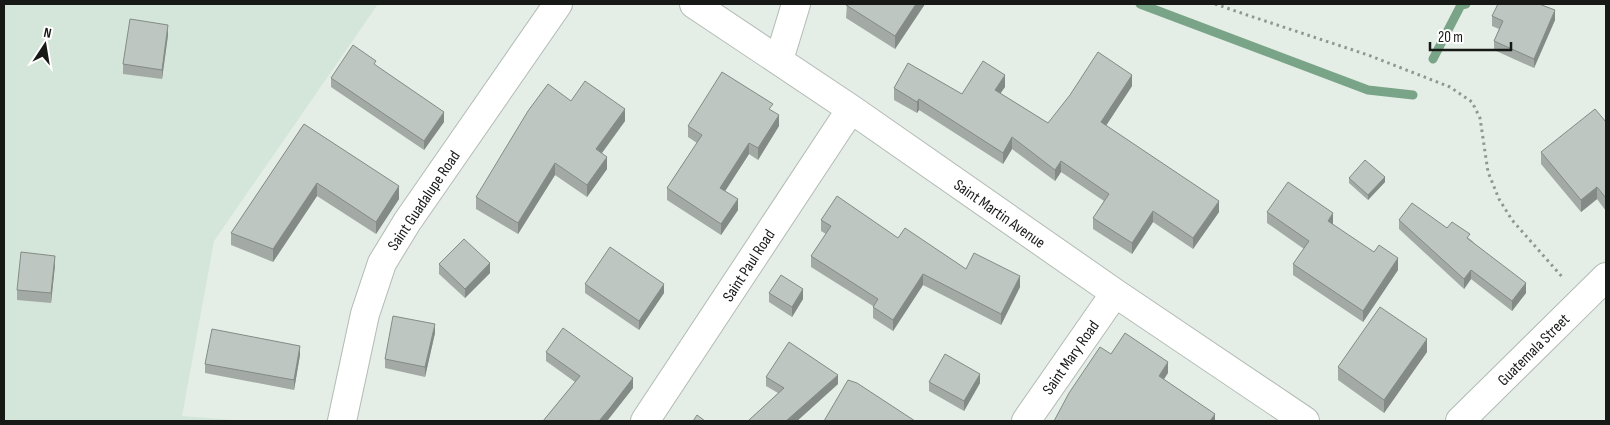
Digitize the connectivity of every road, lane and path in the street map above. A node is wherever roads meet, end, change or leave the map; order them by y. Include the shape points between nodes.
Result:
1 (558, 4) edge
2 (694, 4) edge
3 (796, 4) edge
4 (1216, 4) edge
5 (778, 60) junction
6 (851, 109) junction
7 (1606, 277) edge
8 (1115, 293) junction
9 (1583, 300) junction
10 (342, 421) edge
11 (645, 421) edge
12 (1026, 421) edge
13 (1305, 421) edge
14 (1460, 421) edge

1 - 10 street, Saint Guadalupe Road via 382,263 365,314
2 - 5 street, Saint Martin Avenue
3 - 5 street
4 - 9 path via 1368,55 1450,87 1472,102 1480,118 1488,172 1499,199 1512,220
5 - 6 street, Saint Martin Avenue
6 - 8 street, Saint Martin Avenue
6 - 11 street, Saint Paul Road
7 - 9 street, Guatemala Street
8 - 12 street, Saint Mary Road
8 - 13 street, Saint Martin Avenue
9 - 14 street, Guatemala Street

